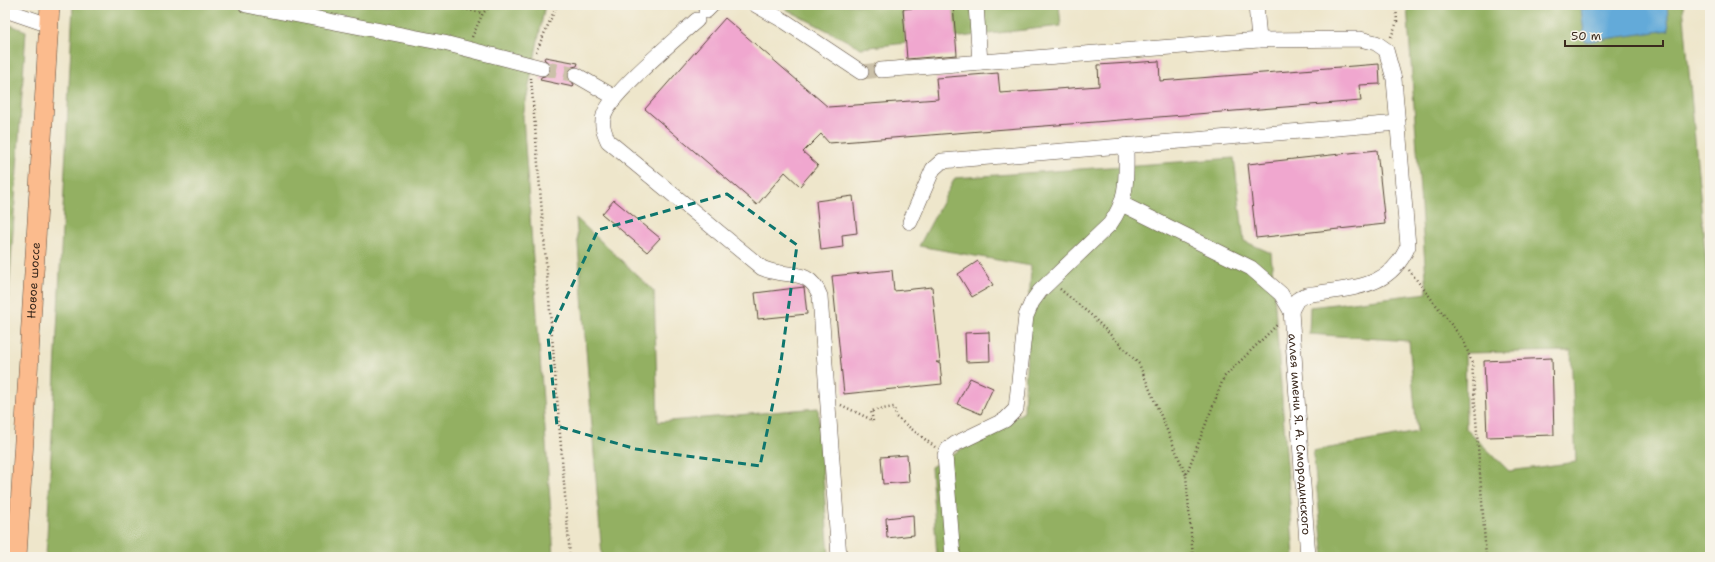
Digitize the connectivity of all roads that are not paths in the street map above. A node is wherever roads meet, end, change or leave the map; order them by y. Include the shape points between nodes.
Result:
1 (50, 5) edge
2 (246, 5) edge
3 (756, 5) edge
4 (976, 5) edge
5 (1256, 5) edge
6 (5, 10) edge
7 (705, 12) edge
8 (49, 25) junction
9 (1259, 40) junction
10 (980, 62) junction
11 (536, 67) tunnel mouth
12 (881, 70) tunnel mouth
13 (861, 72) tunnel mouth
14 (576, 75) tunnel mouth
15 (614, 97) junction
16 (1398, 123) junction
17 (1126, 145) junction
18 (1122, 204) junction
19 (910, 222) dead end
20 (1291, 311) junction
21 (17, 557) edge
22 (839, 557) edge
23 (953, 557) edge
24 (1308, 557) edge

1 - 8 main road, Новое шоссе
2 - 11 street via 466,49
3 - 13 street
4 - 10 street
5 - 9 street
6 - 8 street
7 - 15 street
8 - 21 main road, Новое шоссе
9 - 10 street
9 - 16 street via 1360,40 1376,43 1386,50 1394,78
10 - 12 street
14 - 15 street
15 - 22 street via 604,114 602,127 608,142 762,268 809,278 816,285 820,296
16 - 17 street
16 - 20 street via 1408,246 1401,260 1388,273 1364,286 1305,295 1296,300
17 - 18 street via 1126,187
17 - 19 street via 942,161 933,169
18 - 20 street via 1251,268 1281,294
18 - 23 street via 1110,224 1050,281 1032,302 1026,316 1016,409 1005,420 955,444 945,455
20 - 24 street, аллея имени Я. А. Смородинского

